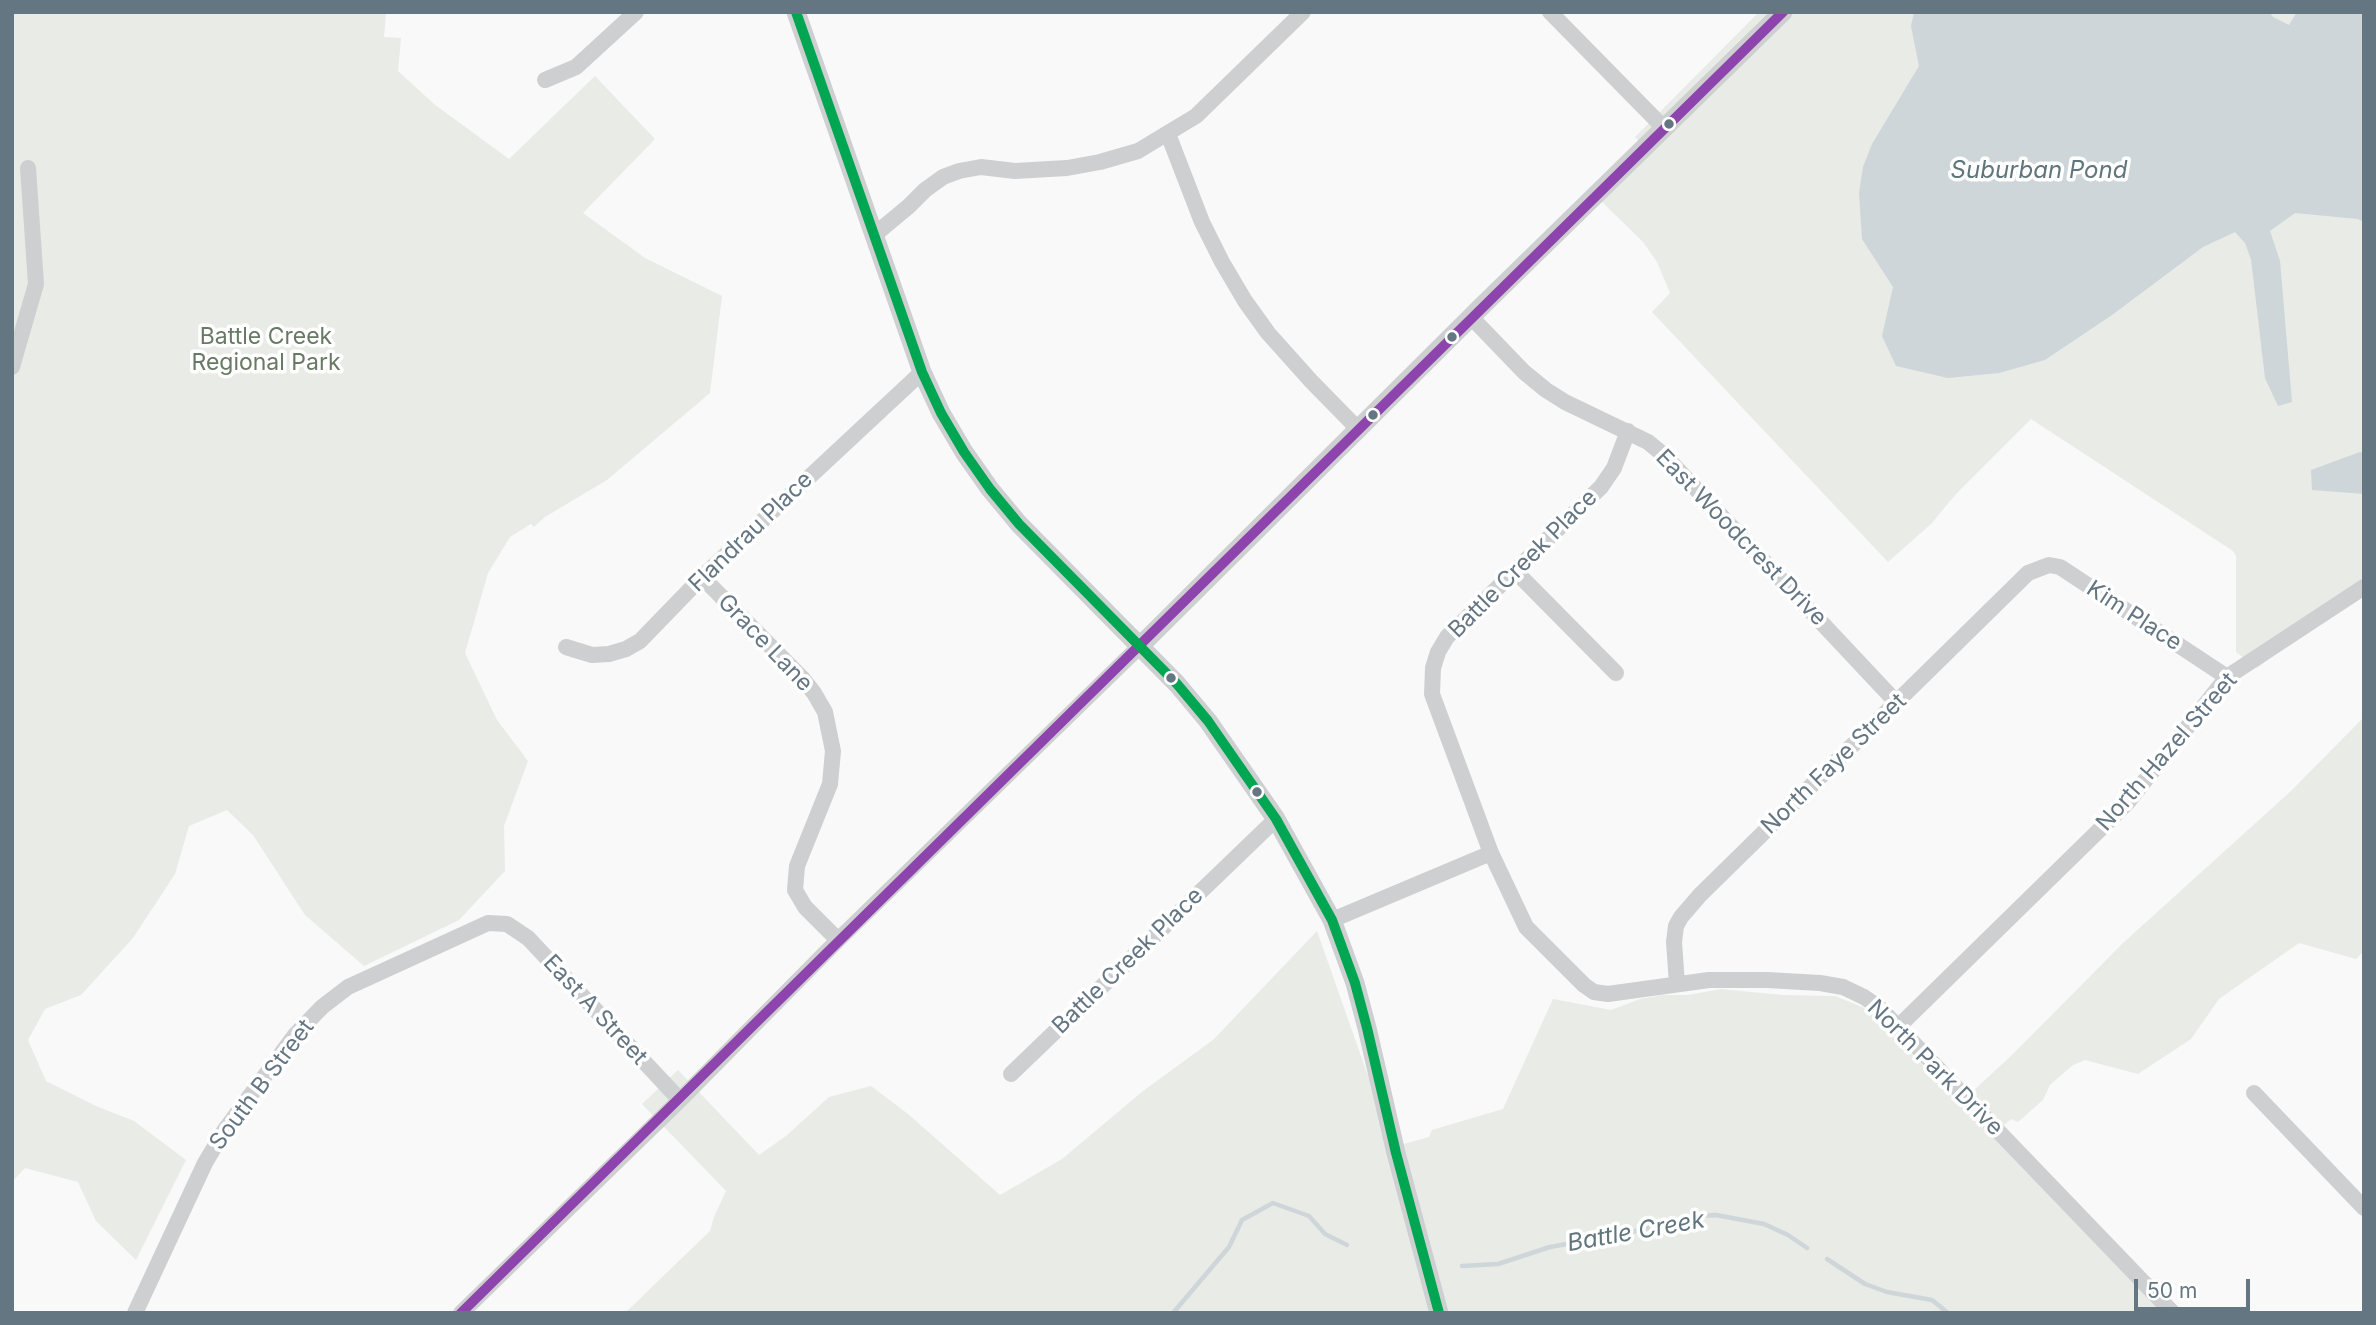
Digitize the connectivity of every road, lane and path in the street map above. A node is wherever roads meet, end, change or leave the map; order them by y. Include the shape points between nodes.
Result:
1 (636, 12) edge
2 (796, 12) edge
3 (1303, 12) edge
4 (1550, 12) edge
5 (1783, 12) edge
6 (545, 80) dead end
7 (1664, 128) junction
8 (1168, 134) junction
9 (28, 168) dead end
10 (873, 236) junction
11 (1471, 317) junction
12 (12, 367) edge
13 (922, 373) junction
14 (1358, 429) junction
15 (1628, 431) junction
16 (2038, 568) joint
17 (1515, 571) junction
18 (702, 577) junction
19 (2364, 587) edge
20 (1140, 646) junction
21 (566, 647) dead end
22 (1616, 673) dead end
23 (2227, 677) junction
24 (1896, 703) junction
25 (1276, 819) junction
26 (1491, 852) junction
27 (1332, 920) junction
28 (507, 924) joint
29 (838, 940) junction
30 (1677, 984) junction
31 (1898, 1027) junction
32 (1011, 1074) dead end
33 (2254, 1093) dead end
34 (680, 1100) junction
35 (2364, 1208) edge
36 (135, 1313) edge
37 (461, 1313) edge
38 (1439, 1313) edge
39 (2173, 1313) edge

1 - 6 street via 576,67
2 - 10 street
3 - 8 street via 1196,116
4 - 7 street
5 - 7 street
7 - 11 street
8 - 10 street via 1138,151 1067,168 959,171 925,190
8 - 14 street via 1202,222 1245,301 1298,367
9 - 12 street via 36,284
10 - 13 street
11 - 14 street
11 - 15 street, East Woodcrest Drive via 1546,390
13 - 18 street, Flandrau Place
13 - 20 street via 964,452 990,489
14 - 20 street
15 - 17 street, Battle Creek Place via 1601,487
15 - 24 street, East Woodcrest Drive via 1665,456
16 - 23 street, Kim Place via 2060,568
16 - 24 street, North Faye Street
17 - 22 street
17 - 26 street, Battle Creek Place via 1447,637 1433,668 1433,694
18 - 21 street, Flandrau Place via 646,637 626,649 593,655
18 - 29 street, Grace Lane via 803,679 825,712 834,751 832,776 797,866 795,890 805,907
19 - 23 street, North Hazel Street
20 - 25 street via 1208,721
20 - 29 street
23 - 31 street, North Hazel Street via 2128,802
24 - 30 street, North Faye Street via 1681,917 1674,942
25 - 27 street
25 - 32 street, Battle Creek Place
26 - 27 street
26 - 30 street, North Park Drive via 1525,927 1584,985 1608,994
27 - 38 street via 1355,983
28 - 34 street, East A Street via 528,938
28 - 36 street, South B Street via 488,923 348,987 321,1007 224,1131
29 - 34 street
30 - 31 street, North Park Drive via 1766,979 1843,987 1880,1008
31 - 39 street, North Park Drive
33 - 35 street
34 - 37 street

